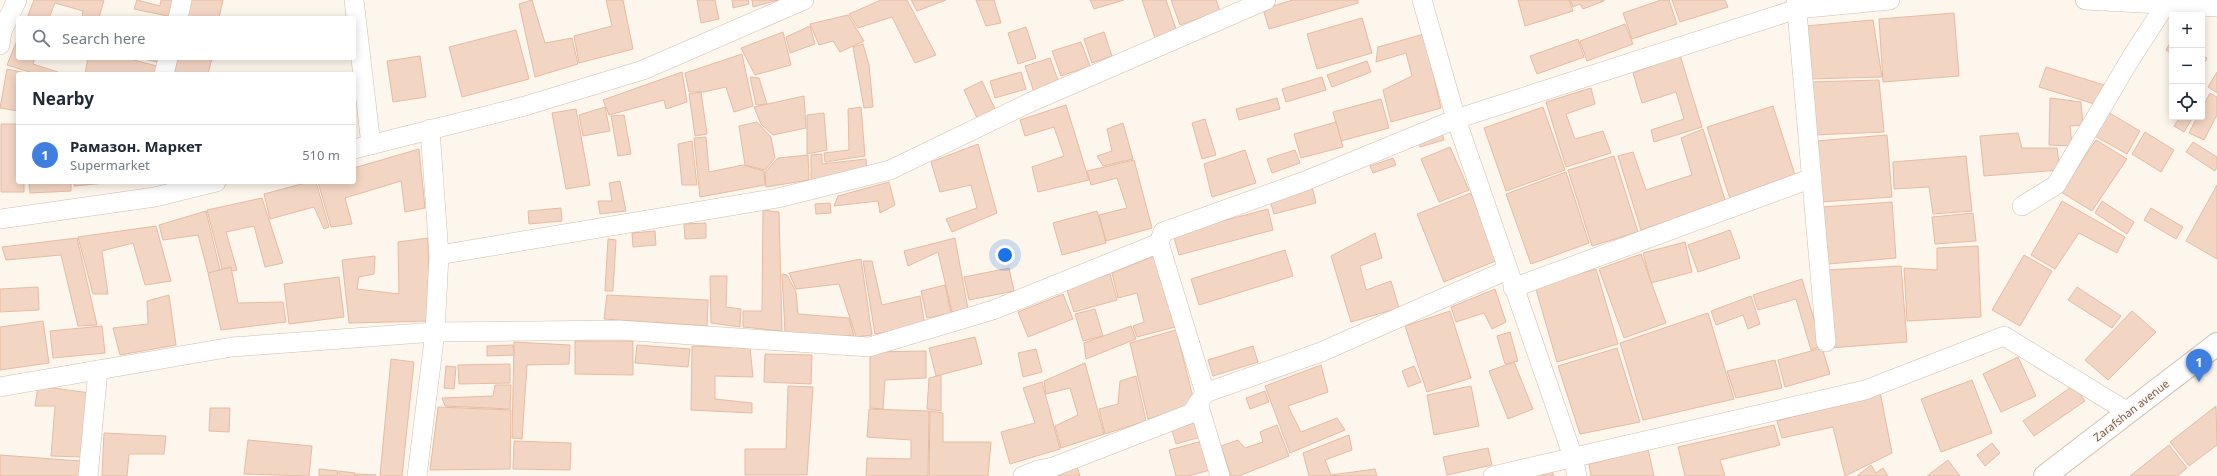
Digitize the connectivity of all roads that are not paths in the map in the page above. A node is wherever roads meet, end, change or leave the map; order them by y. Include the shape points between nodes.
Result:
1 (17, 0) edge
2 (182, 0) edge
3 (354, 0) edge
4 (804, 0) edge
5 (1266, 0) edge
6 (1422, 0) edge
7 (1890, 0) edge
8 (2085, 0) edge
9 (2166, 4) junction
10 (1797, 5) edge
11 (2217, 7) edge
12 (178, 16) edge
13 (355, 16) edge
14 (356, 33) edge
15 (0, 45) edge
16 (168, 60) edge
17 (164, 72) edge
18 (1456, 119) junction
19 (430, 129) junction
20 (363, 147) edge
21 (1812, 178) junction
22 (199, 184) edge
23 (155, 189) edge
24 (2022, 206) dead end
25 (0, 219) edge
26 (1160, 243) junction
27 (439, 255) junction
28 (1510, 279) junction
29 (435, 332) junction
30 (1826, 342) dead end
31 (2217, 344) edge
32 (98, 370) junction
33 (0, 387) edge
34 (1202, 398) junction
35 (2128, 412) junction
36 (1572, 457) junction
37 (88, 476) edge
38 (417, 476) edge
39 (1023, 476) edge
40 (1220, 476) edge
41 (1493, 476) edge
42 (1577, 476) edge
43 (2045, 476) edge

1 - 15 street via 2,31
2 - 12 street
3 - 13 street
4 - 19 street via 644,70 525,106
5 - 27 street via 1031,102 890,170 778,198
6 - 18 street
7 - 10 street
8 - 9 street
9 - 11 street
9 - 24 street via 2056,185
10 - 18 street
10 - 21 street
14 - 20 street
16 - 17 street
18 - 26 street via 1305,181 1163,232
18 - 28 street
19 - 20 street
19 - 27 street
21 - 28 street
21 - 30 street
22 - 23 street
23 - 25 street
26 - 29 street via 993,310 869,347 619,330
26 - 34 street
27 - 29 street
28 - 34 street
28 - 36 street
29 - 32 street via 232,347
29 - 38 street
31 - 35 main road, Zarafshan avenue
32 - 33 street
32 - 37 street
34 - 39 street via 1192,413 1053,467
34 - 40 street
35 - 36 street via 2004,336 1865,390
35 - 43 main road, Zarafshan avenue
36 - 41 street
36 - 42 street

